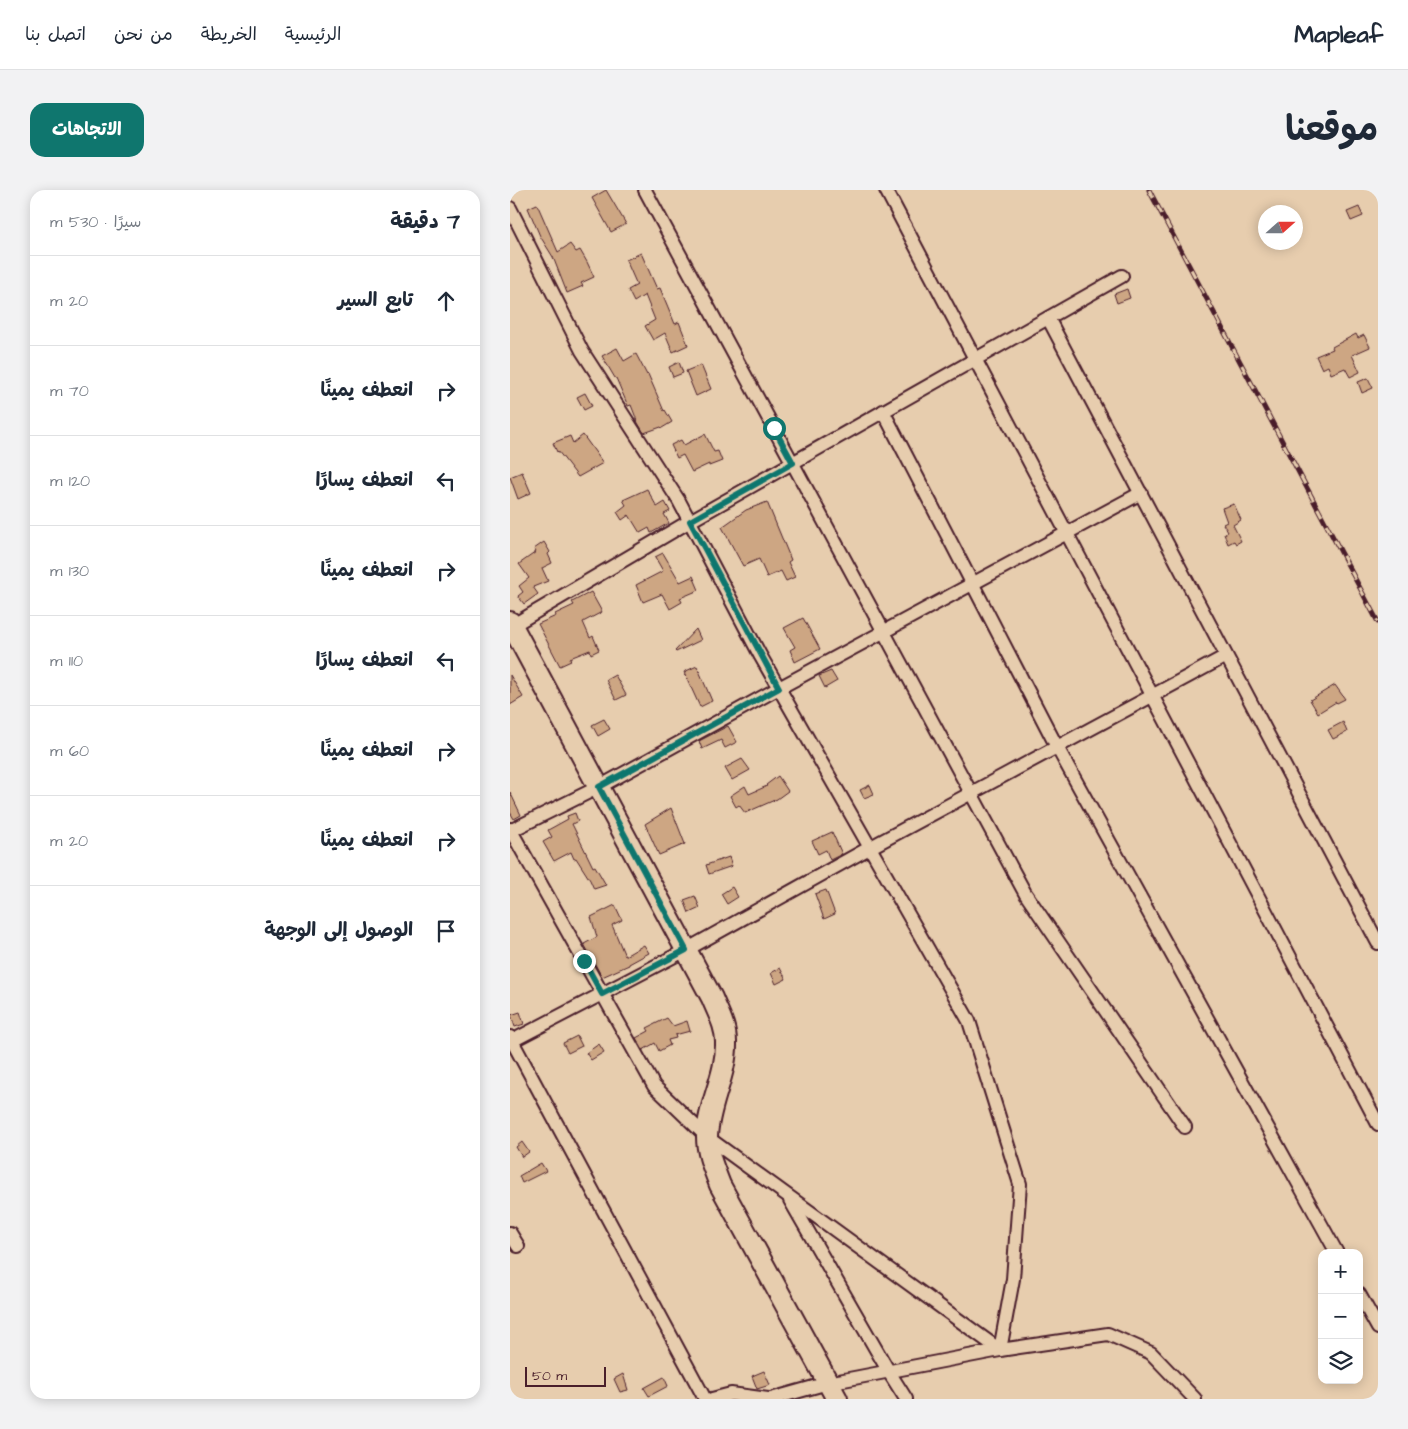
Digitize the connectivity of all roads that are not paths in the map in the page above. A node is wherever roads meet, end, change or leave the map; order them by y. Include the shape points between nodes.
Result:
1 (645, 190) edge
2 (886, 190) edge
3 (510, 208) edge
4 (1122, 276) dead end
5 (1048, 318) junction
6 (975, 359) junction
7 (884, 411) junction
8 (793, 463) junction
9 (1141, 493) junction
10 (690, 521) junction
11 (1067, 533) junction
12 (973, 583) junction
13 (511, 625) edge
14 (884, 631) junction
15 (1226, 656) junction
16 (779, 688) junction
17 (1152, 696) junction
18 (1058, 747) junction
19 (599, 787) junction
20 (971, 793) junction
21 (510, 830) edge
22 (871, 847) junction
23 (1378, 943) edge
24 (686, 950) junction
25 (602, 994) junction
26 (511, 1040) edge
27 (1378, 1124) edge
28 (1185, 1127) dead end
29 (707, 1137) junction
30 (787, 1195) junction
31 (510, 1233) edge
32 (518, 1246) dead end
33 (1335, 1249) edge
34 (1363, 1301) edge
35 (1378, 1328) edge
36 (1000, 1350) junction
37 (889, 1372) junction
38 (833, 1391) edge
39 (705, 1399) edge
40 (712, 1399) edge
41 (770, 1399) edge
42 (906, 1399) edge
43 (1195, 1399) edge

1 - 8 street
2 - 6 street
3 - 10 street via 582,351
4 - 5 street
5 - 6 street
5 - 9 street
6 - 7 street
6 - 11 street
7 - 8 street
7 - 12 street
8 - 10 street
8 - 14 street
9 - 11 street
9 - 15 street
10 - 13 street
10 - 16 street
11 - 12 street
11 - 17 street
12 - 14 street
12 - 18 street
13 - 19 main road
14 - 16 street
14 - 20 street
15 - 17 street
15 - 23 street
16 - 19 street
16 - 22 street
17 - 18 street
17 - 27 street
18 - 20 street
18 - 33 street
19 - 21 street
19 - 24 main road
20 - 22 street
20 - 28 street via 1025,893
21 - 25 street
22 - 24 street
22 - 36 street via 970,1021 1020,1184 1013,1279
24 - 25 street
24 - 29 main road via 724,1025 726,1042
25 - 26 street
25 - 29 street via 654,1086
26 - 39 street
29 - 30 street
29 - 38 main road via 708,1155 720,1185
30 - 36 street
30 - 37 street
31 - 32 street
34 - 35 street
36 - 37 street
36 - 43 street via 1108,1334 1150,1353
37 - 38 street
37 - 42 street
38 - 41 street
40 - 41 street via 731,1394

